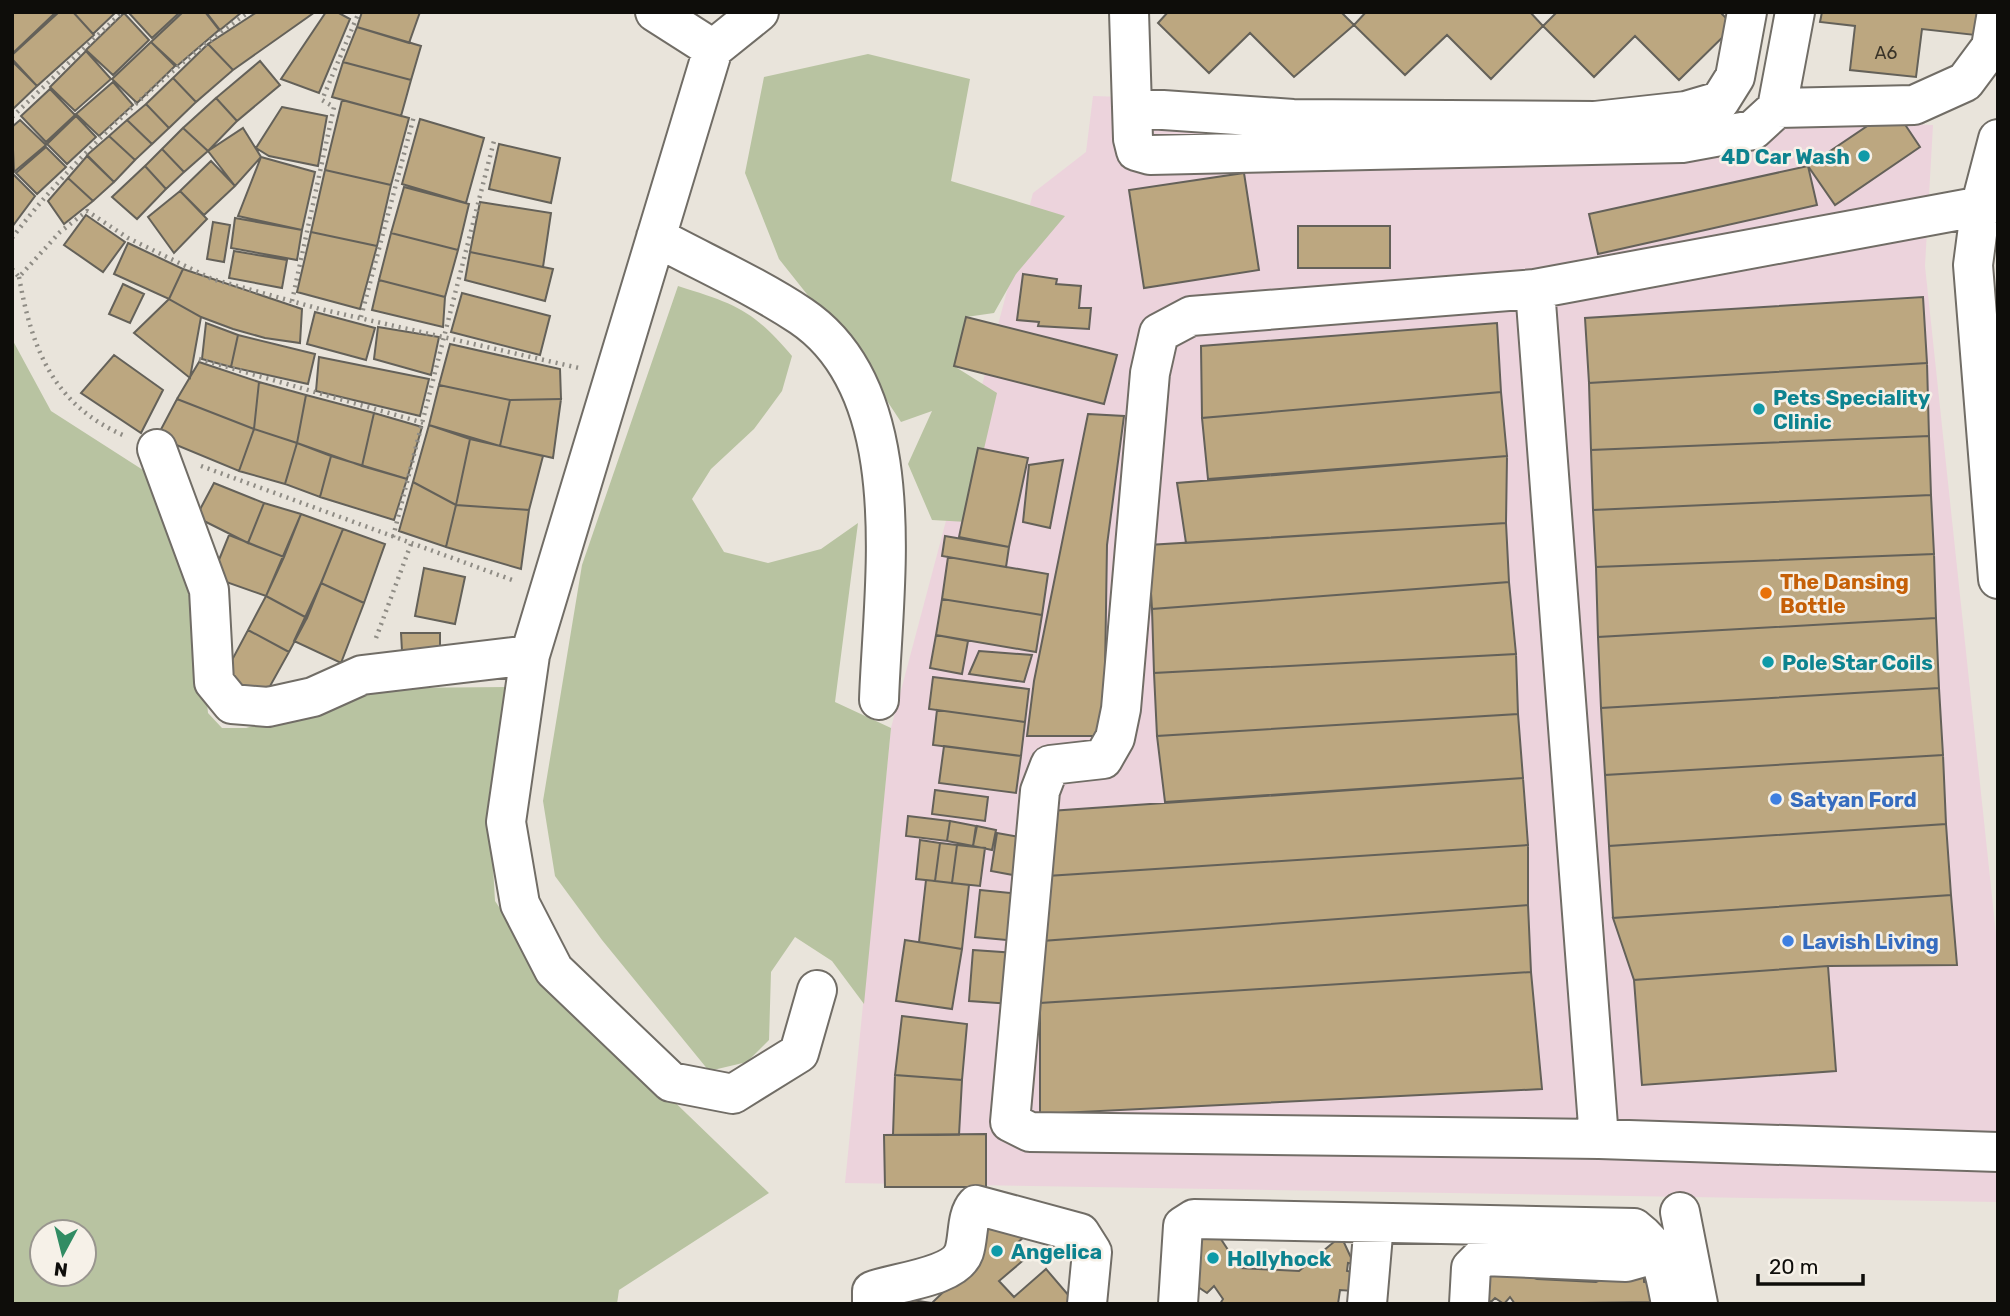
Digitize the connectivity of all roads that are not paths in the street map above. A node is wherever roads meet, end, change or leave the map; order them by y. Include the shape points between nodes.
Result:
1 (655, 12) edge
2 (759, 12) edge
3 (1129, 12) edge
4 (1747, 12) edge
5 (1795, 12) edge
6 (1997, 12) edge
7 (713, 50) junction
8 (1777, 107) junction
9 (1134, 108) junction
10 (1998, 139) edge
11 (1990, 203) edge
12 (656, 237) junction
13 (1535, 289) junction
14 (157, 449) road end
15 (1998, 579) edge
16 (530, 655) junction
17 (880, 700) dead end
18 (817, 990) dead end
19 (1599, 1139) junction
20 (1998, 1152) edge
21 (1680, 1212) dead end
22 (1374, 1223) junction
23 (1658, 1253) junction
24 (872, 1304) edge
25 (1087, 1304) edge
26 (1178, 1304) edge
27 (1367, 1304) edge
28 (1469, 1304) edge
29 (1671, 1304) edge
30 (1698, 1304) edge

1 - 7 street
2 - 7 street
3 - 9 street
4 - 9 street via 1735,77 1720,101 1686,111 1595,121 1293,119
5 - 8 street
6 - 8 street via 1991,47 1965,82 1914,104
7 - 12 street
8 - 9 street via 1753,130 1682,143 1150,155 1136,151
10 - 11 street
11 - 13 street
11 - 15 street via 1973,265
12 - 16 street
12 - 17 street via 803,317 848,361 876,429 885,516
13 - 19 street
13 - 19 street via 1191,316 1159,333 1150,373 1121,709 1115,738 1103,759 1050,765 1041,791 1010,1122 1030,1132
14 - 16 street via 209,590 214,682 232,704 268,707 313,698 362,675
16 - 18 street via 506,822 520,904 554,970 671,1082 733,1094 799,1053
19 - 20 street
21 - 30 street
22 - 23 street via 1634,1228
22 - 26 street via 1194,1219 1183,1226
22 - 27 street
23 - 28 street via 1626,1262 1483,1256 1471,1268
23 - 29 street
24 - 25 street via 872,1291 905,1284 958,1263 976,1205 1080,1233 1092,1252

